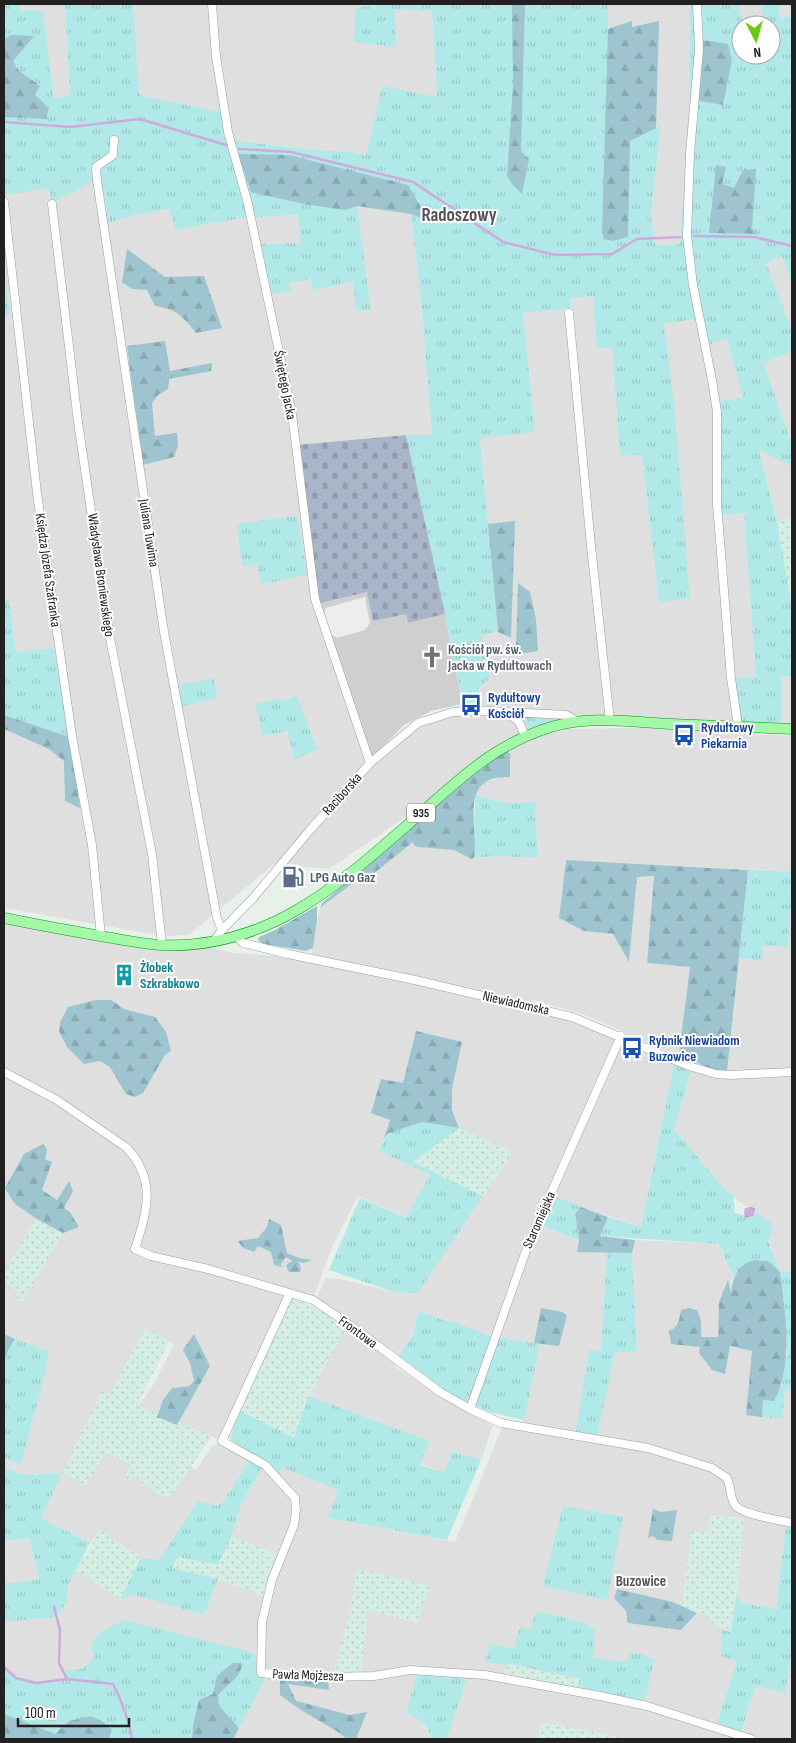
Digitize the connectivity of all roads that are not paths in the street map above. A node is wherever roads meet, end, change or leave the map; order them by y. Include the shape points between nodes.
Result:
1 (212, 4) edge
2 (697, 4) edge
3 (114, 140) dead end
4 (4, 202) edge
5 (52, 204) dead end
6 (569, 313) dead end
7 (507, 713) junction
8 (610, 721) junction
9 (578, 722) junction
10 (738, 726) junction
11 (792, 729) edge
12 (525, 736) junction
13 (370, 763) junction
14 (4, 918) edge
15 (222, 930) junction
16 (101, 936) junction
17 (236, 936) junction
18 (214, 941) junction
19 (162, 945) junction
20 (621, 1036) junction
21 (4, 1072) edge
22 (792, 1072) edge
23 (289, 1295) junction
24 (470, 1409) junction
25 (792, 1522) edge
26 (751, 1739) edge

1 - 13 street, Świętego Jacka via 228,132 248,204 292,414 315,599
2 - 10 street via 699,50 687,236 717,412 717,504
3 - 15 street, Juliana Tuwima via 113,155 96,167 97,180 164,632 213,899
4 - 16 street, Księdza Józefa Szafranka via 37,493 92,845
5 - 19 street, Władysława Broniewskiego via 78,422 109,633 152,854
6 - 8 street
7 - 9 street, Raciborska via 566,715
7 - 12 street via 516,718
7 - 13 street, Raciborska via 453,712 418,723
8 - 9 main road, Raciborska / 935
8 - 10 main road, Raciborska / 935
9 - 12 main road, Raciborska / 935 via 553,726
10 - 11 main road, Raciborska / 935
12 - 17 main road, Raciborska / 935 via 476,765 353,872 306,906 271,924
13 - 15 street, Raciborska
14 - 16 main road, Raciborska / 935
15 - 18 street, Raciborska
16 - 19 main road, Raciborska / 935
17 - 18 main road, Raciborska / 935
17 - 20 street, Niewiadomska via 240,942 249,945 572,1016
18 - 19 main road, Raciborska / 935
20 - 22 street, Niewiadomska via 688,1066 716,1074
20 - 24 street, Staromiejska via 528,1245
21 - 23 street, Frontowa via 57,1100 127,1148 134,1157 144,1177 147,1202 134,1249
23 - 24 street, Frontowa via 312,1300 440,1392
23 - 26 street, Pawła Mojżesza via 222,1441 265,1465 295,1498 294,1525 272,1580 262,1622 261,1673 326,1678 374,1676 410,1670 485,1675 647,1706
24 - 25 street, Frontowa via 501,1423 648,1448 712,1468 727,1478 738,1508

